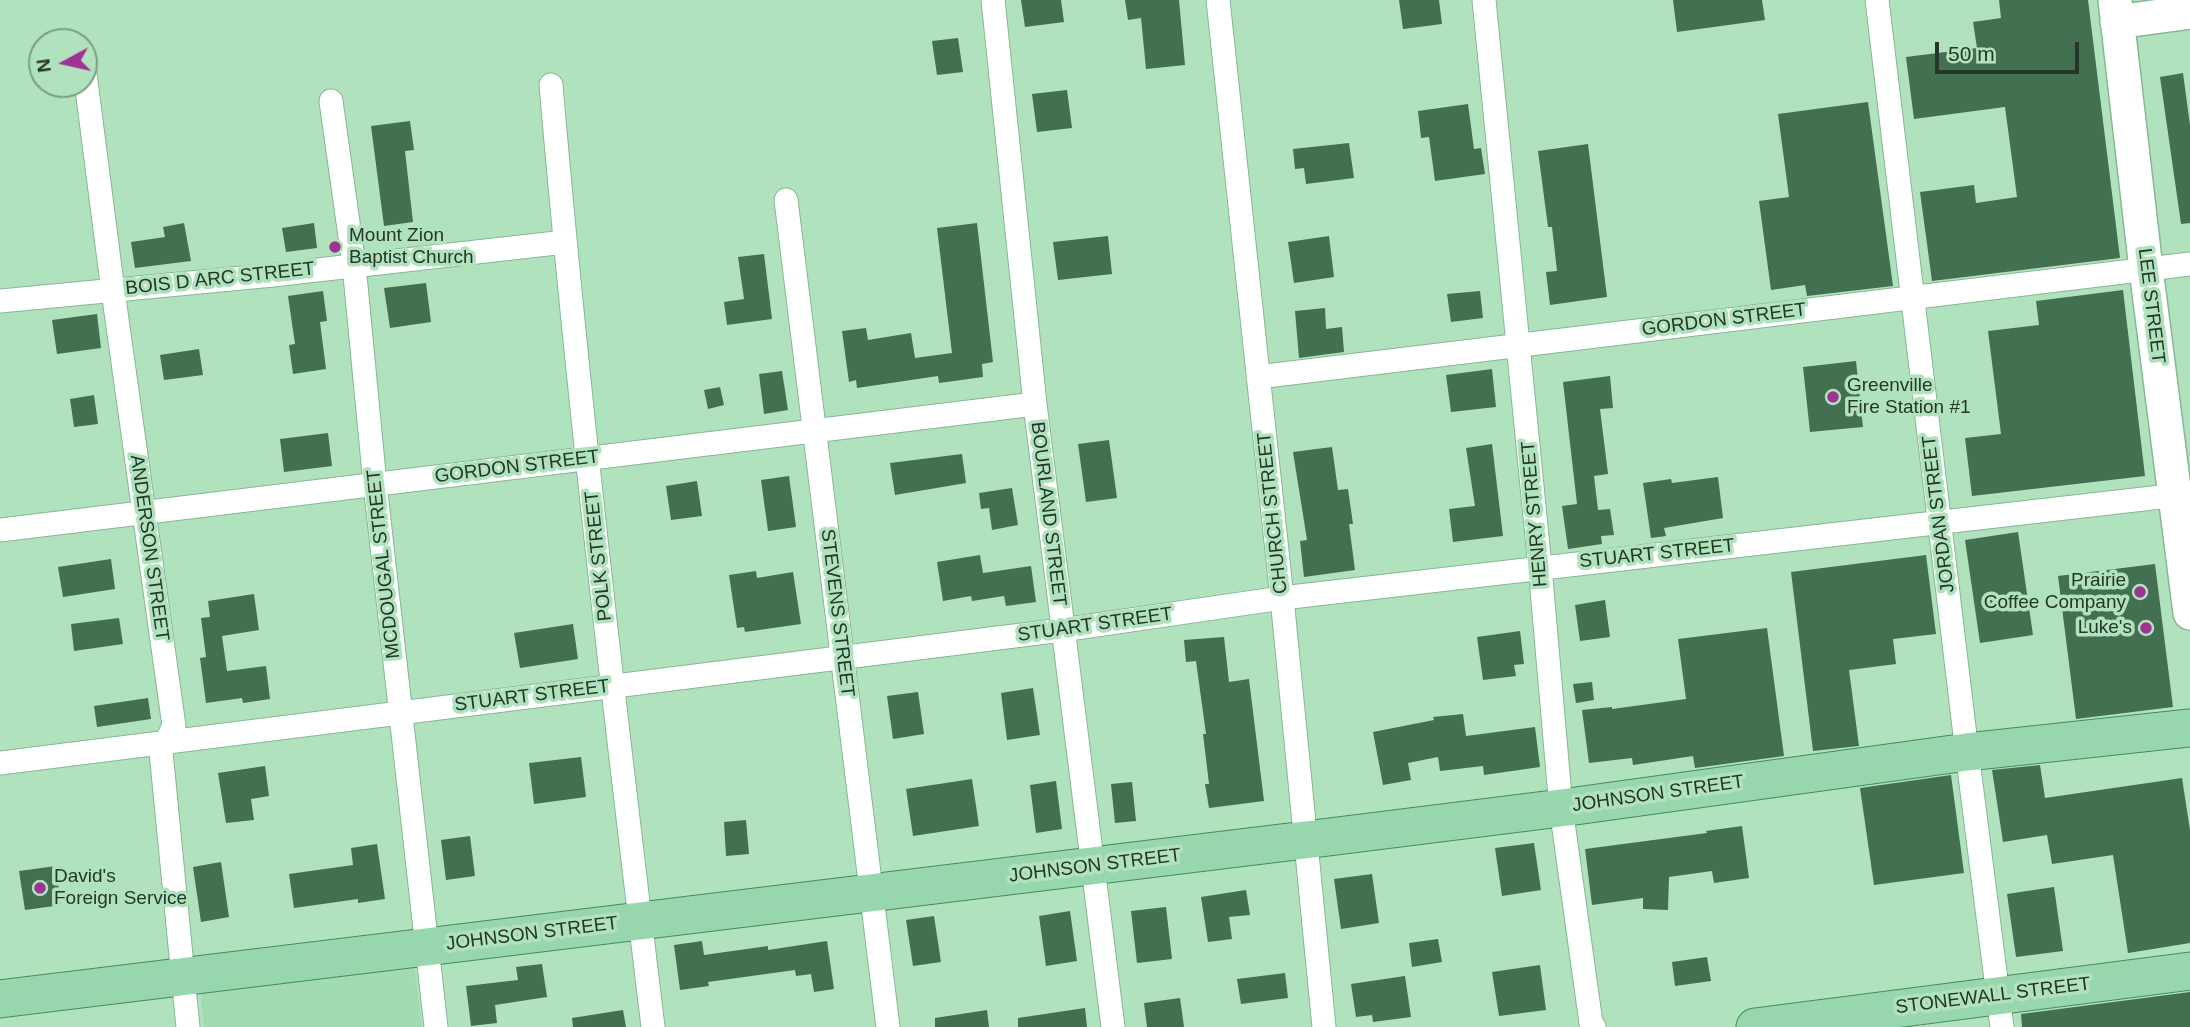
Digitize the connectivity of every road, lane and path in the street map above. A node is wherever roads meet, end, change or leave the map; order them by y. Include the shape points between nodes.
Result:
1 (993, 0) edge
2 (1218, 0) edge
3 (1484, 0) edge
4 (1877, 0) edge
5 (2116, 11) edge
6 (2190, 12) edge
7 (551, 85) dead end
8 (88, 98) edge
9 (331, 101) dead end
10 (786, 200) dead end
11 (565, 242) junction
12 (2190, 264) edge
13 (354, 265) junction
14 (2146, 270) junction
15 (113, 291) junction
16 (1913, 298) junction
17 (0, 301) edge
18 (1518, 345) junction
19 (1258, 377) junction
20 (1035, 404) junction
21 (814, 431) junction
22 (589, 458) junction
23 (375, 484) junction
24 (2183, 495) edge
25 (144, 512) junction
26 (1941, 522) junction
27 (0, 530) edge
28 (1540, 567) junction
29 (1282, 598) junction
30 (2190, 613) edge
31 (1062, 630) junction
32 (843, 658) junction
33 (612, 686) junction
34 (400, 713) junction
35 (2190, 728) edge
36 (167, 741) junction
37 (1967, 752) junction
38 (0, 763) edge
39 (1561, 808) junction
40 (1305, 840) junction
41 (1093, 866) junction
42 (871, 893) junction
43 (640, 921) junction
44 (426, 947) junction
45 (2190, 971) edge
46 (182, 977) junction
47 (0, 999) edge
48 (2000, 1011) edge
49 (188, 1027) edge
50 (436, 1027) edge
51 (653, 1027) edge
52 (888, 1027) edge
53 (1113, 1027) edge
54 (1324, 1027) edge
55 (1594, 1027) edge
56 (1755, 1027) edge

1 - 20 street, BOURLAND STREET
2 - 19 street, CHURCH STREET
3 - 18 street, HENRY STREET
4 - 16 street, JORDAN STREET
5 - 6 main road
5 - 14 main road, LEE STREET
7 - 11 street, POLK STREET
8 - 15 street, ANDERSON STREET
9 - 13 street, MCDOUGAL STREET
10 - 21 street, STEVENS STREET
11 - 13 street, BOIS D ARC STREET
11 - 22 street, POLK STREET
12 - 14 street, GORDON STREET
13 - 15 street, BOIS D ARC STREET
13 - 23 street, MCDOUGAL STREET
14 - 16 street, GORDON STREET
14 - 24 main road, LEE STREET
15 - 17 street, BOIS D ARC STREET
15 - 25 street, ANDERSON STREET
16 - 18 street, GORDON STREET
16 - 26 street, JORDAN STREET
18 - 19 street, GORDON STREET
18 - 28 street, HENRY STREET
19 - 29 street, CHURCH STREET
20 - 21 street, GORDON STREET
20 - 31 street, BOURLAND STREET
21 - 22 street, GORDON STREET
21 - 32 street, STEVENS STREET
22 - 23 street, GORDON STREET
22 - 33 street, POLK STREET
23 - 25 street, GORDON STREET
23 - 34 street, MCDOUGAL STREET
24 - 26 street, STUART STREET
24 - 30 main road, LEE STREET
25 - 27 street, GORDON STREET
25 - 36 street, ANDERSON STREET via 174,726
26 - 28 street, STUART STREET
26 - 37 street, JORDAN STREET
28 - 29 street, STUART STREET
28 - 39 street, HENRY STREET
29 - 31 street, STUART STREET
29 - 40 street, CHURCH STREET
31 - 32 street, STUART STREET
31 - 41 street, BOURLAND STREET
32 - 33 street, STUART STREET
32 - 42 street, STEVENS STREET
33 - 34 street, STUART STREET
33 - 43 street, POLK STREET
34 - 36 street, STUART STREET
34 - 44 street, MCDOUGAL STREET
35 - 37 main road, JOHNSON STREET
36 - 38 street, STUART STREET
36 - 46 street, ANDERSON STREET via 160,752
37 - 39 main road, JOHNSON STREET
37 - 48 street, JORDAN STREET
39 - 40 main road, JOHNSON STREET
39 - 55 street, HENRY STREET
40 - 41 main road, JOHNSON STREET
40 - 54 street, CHURCH STREET
41 - 42 main road, JOHNSON STREET
41 - 53 street, BOURLAND STREET
42 - 43 main road, JOHNSON STREET
42 - 52 street, STEVENS STREET
43 - 44 main road, JOHNSON STREET
43 - 51 street, POLK STREET
44 - 46 main road, JOHNSON STREET
44 - 50 street, MCDOUGAL STREET
45 - 48 main road, STONEWALL STREET
46 - 47 main road, JOHNSON STREET
46 - 49 street, ANDERSON STREET
48 - 56 main road, STONEWALL STREET

